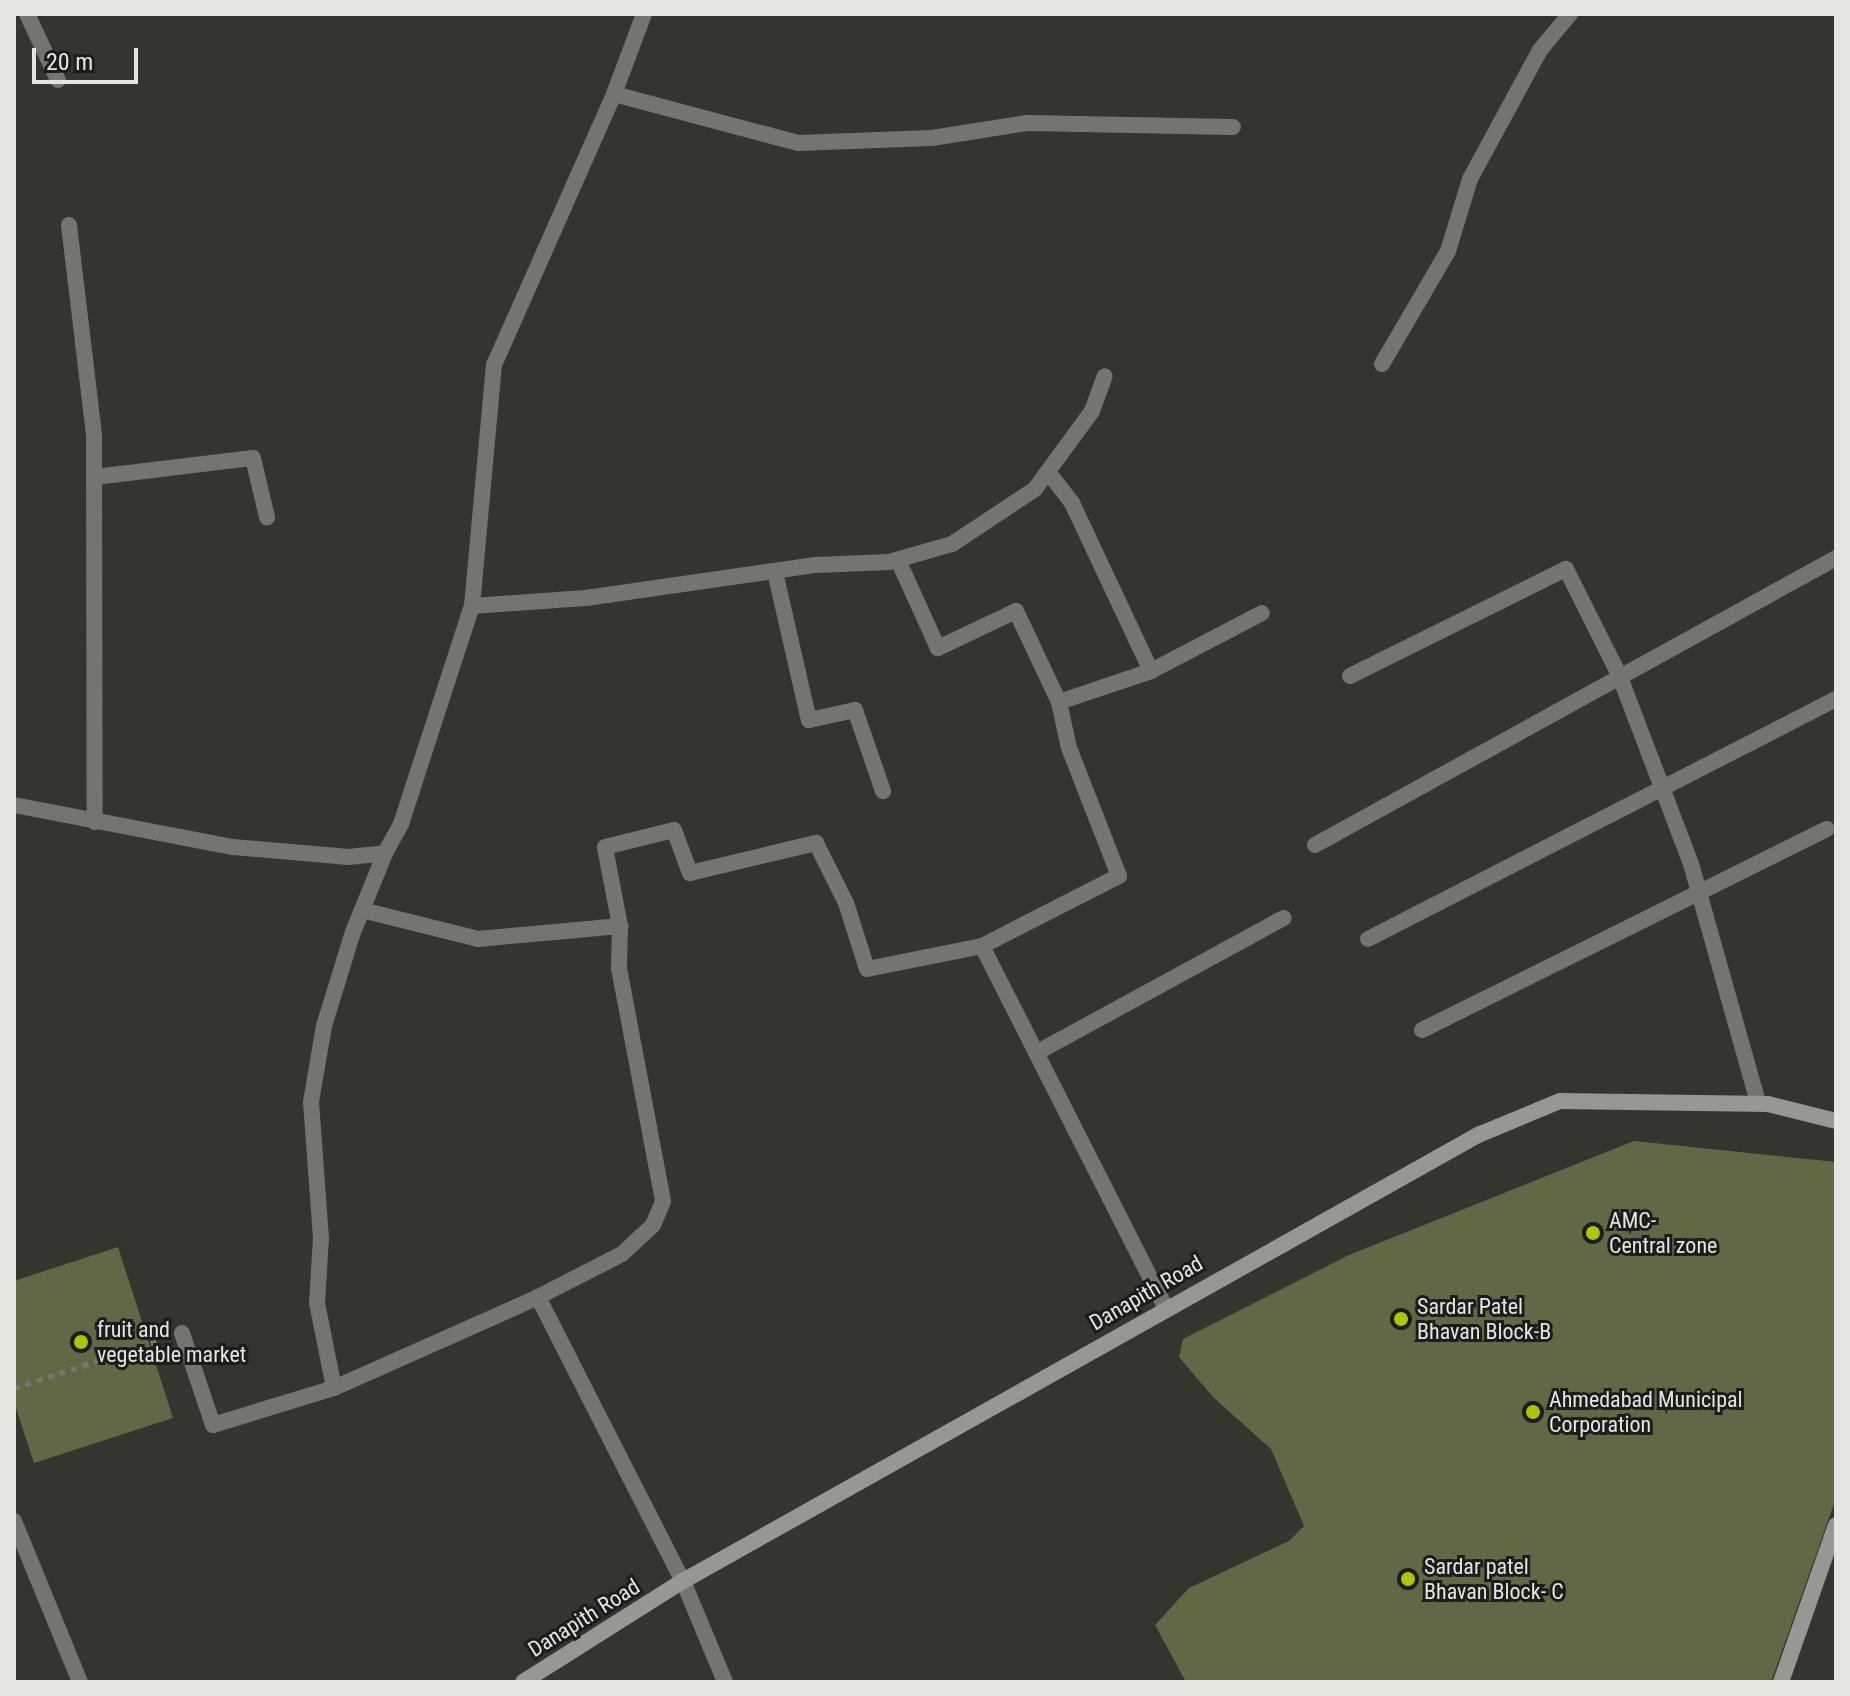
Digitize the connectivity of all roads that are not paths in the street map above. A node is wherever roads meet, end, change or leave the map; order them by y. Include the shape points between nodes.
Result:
1 (27, 14) edge
2 (644, 14) edge
3 (1570, 14) edge
4 (58, 80) dead end
5 (614, 94) junction
6 (1233, 127) dead end
7 (69, 225) dead end
8 (1382, 364) dead end
9 (1105, 376) dead end
10 (1048, 472) junction
11 (95, 477) junction
12 (267, 517) dead end
13 (1836, 558) edge
14 (898, 560) junction
15 (775, 572) junction
16 (472, 606) junction
17 (1262, 613) dead end
18 (1151, 671) junction
19 (1350, 676) dead end
20 (1620, 677) junction
21 (1836, 699) edge
22 (1059, 702) junction
23 (1662, 785) junction
24 (883, 791) dead end
25 (14, 805) edge
26 (95, 822) junction
27 (1827, 829) dead end
28 (1315, 845) dead end
29 (385, 853) junction
30 (1700, 891) junction
31 (362, 910) junction
32 (1284, 918) dead end
33 (620, 926) junction
34 (1368, 939) dead end
35 (982, 946) junction
36 (1422, 1030) dead end
37 (1036, 1053) junction
38 (1758, 1103) junction
39 (1836, 1121) edge
40 (538, 1297) junction
41 (1165, 1307) junction
42 (182, 1333) road end
43 (334, 1388) junction
44 (14, 1521) edge
45 (1836, 1525) edge
46 (683, 1581) junction
47 (80, 1682) edge
48 (523, 1682) edge
49 (725, 1682) edge
50 (1781, 1682) edge

1 - 4 street
2 - 5 street
3 - 8 street via 1540,50 1470,179 1448,251
5 - 6 street via 798,143 904,141 1027,123
5 - 16 street via 494,365
7 - 11 street
9 - 10 street via 1092,411
10 - 14 street via 1035,489 987,524 952,544
10 - 18 street via 1072,503
11 - 12 street via 253,458
11 - 26 street
13 - 20 street
14 - 15 street
14 - 22 street via 938,648 1016,611
15 - 16 street via 586,598
15 - 24 street via 809,720 855,710
16 - 29 street via 401,824
17 - 18 street
18 - 22 street
19 - 20 street via 1566,569
20 - 23 street
20 - 28 street
21 - 23 street
22 - 35 street via 1069,748 1119,876
23 - 30 street
23 - 34 street
25 - 26 street
26 - 29 street via 233,847 349,857
27 - 30 street
29 - 31 street
30 - 36 street
30 - 38 street
31 - 33 street via 478,939
31 - 43 street via 324,1026 311,1102 321,1238 317,1303
32 - 37 street
33 - 35 street via 605,847 674,830 690,873 816,843 846,903 867,969
33 - 40 street via 619,968 663,1201 653,1225 622,1254
35 - 37 street
37 - 41 street
38 - 39 street, Danapith Road
38 - 41 street, Danapith Road via 1560,1101 1478,1135
40 - 43 street
40 - 46 street
41 - 46 street, Danapith Road
42 - 43 street via 213,1425
44 - 47 street
45 - 50 street
46 - 48 street, Danapith Road
46 - 49 street

